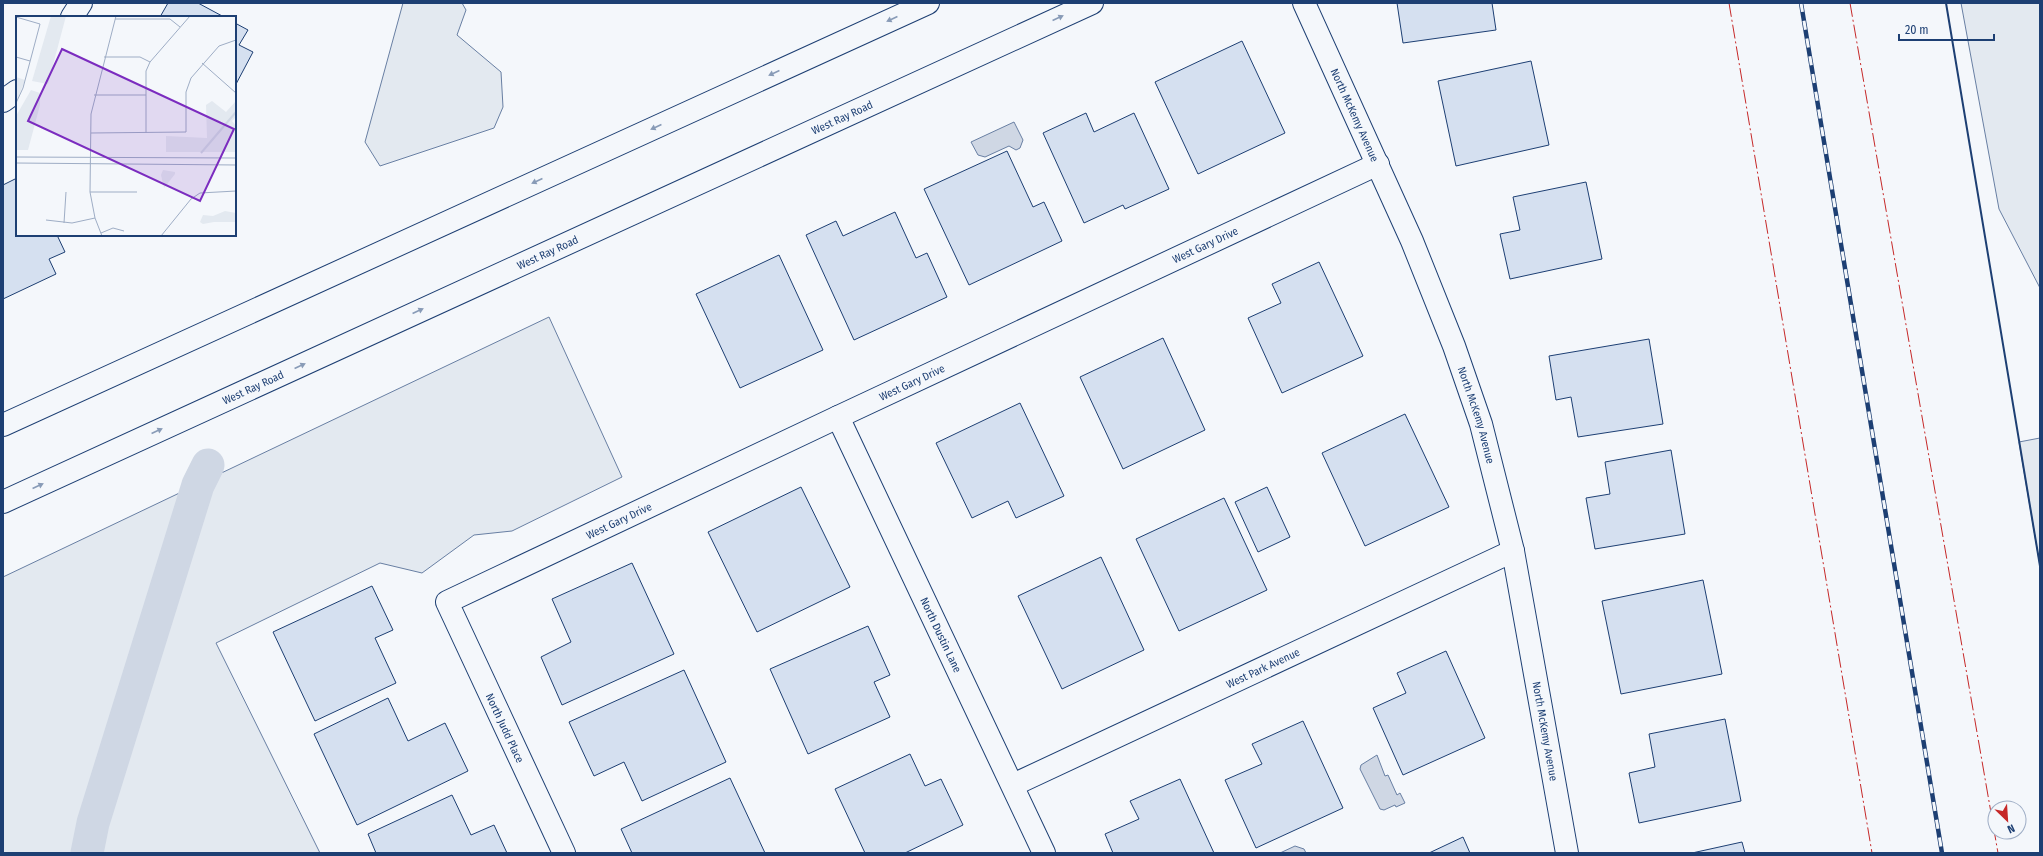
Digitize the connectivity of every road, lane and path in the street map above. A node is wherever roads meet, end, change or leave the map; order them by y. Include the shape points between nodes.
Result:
1 (81, 3) edge
2 (928, 3) edge
3 (1092, 3) edge
4 (1304, 3) edge
5 (73, 16) edge
6 (16, 92) edge
7 (3, 101) edge
8 (1378, 164) junction
9 (838, 417) junction
10 (3, 425) edge
11 (3, 502) edge
12 (1513, 551) junction
13 (447, 602) joint
14 (1013, 785) junction
15 (564, 853) edge
16 (1044, 853) edge
17 (1567, 853) edge

1 - 5 street
2 -> 10 street
11 -> 3 street, West Ray Road
4 - 8 street, North McKemy Avenue
6 - 7 street
8 - 9 street, West Gary Drive
8 - 12 street, North McKemy Avenue via 1454,346 1481,424
9 - 13 street, West Gary Drive
9 - 14 street, North Dustin Lane
12 - 14 street, West Park Avenue
12 - 17 street, North McKemy Avenue
13 - 15 street, North Judd Place
14 - 16 street, North Dustin Lane

